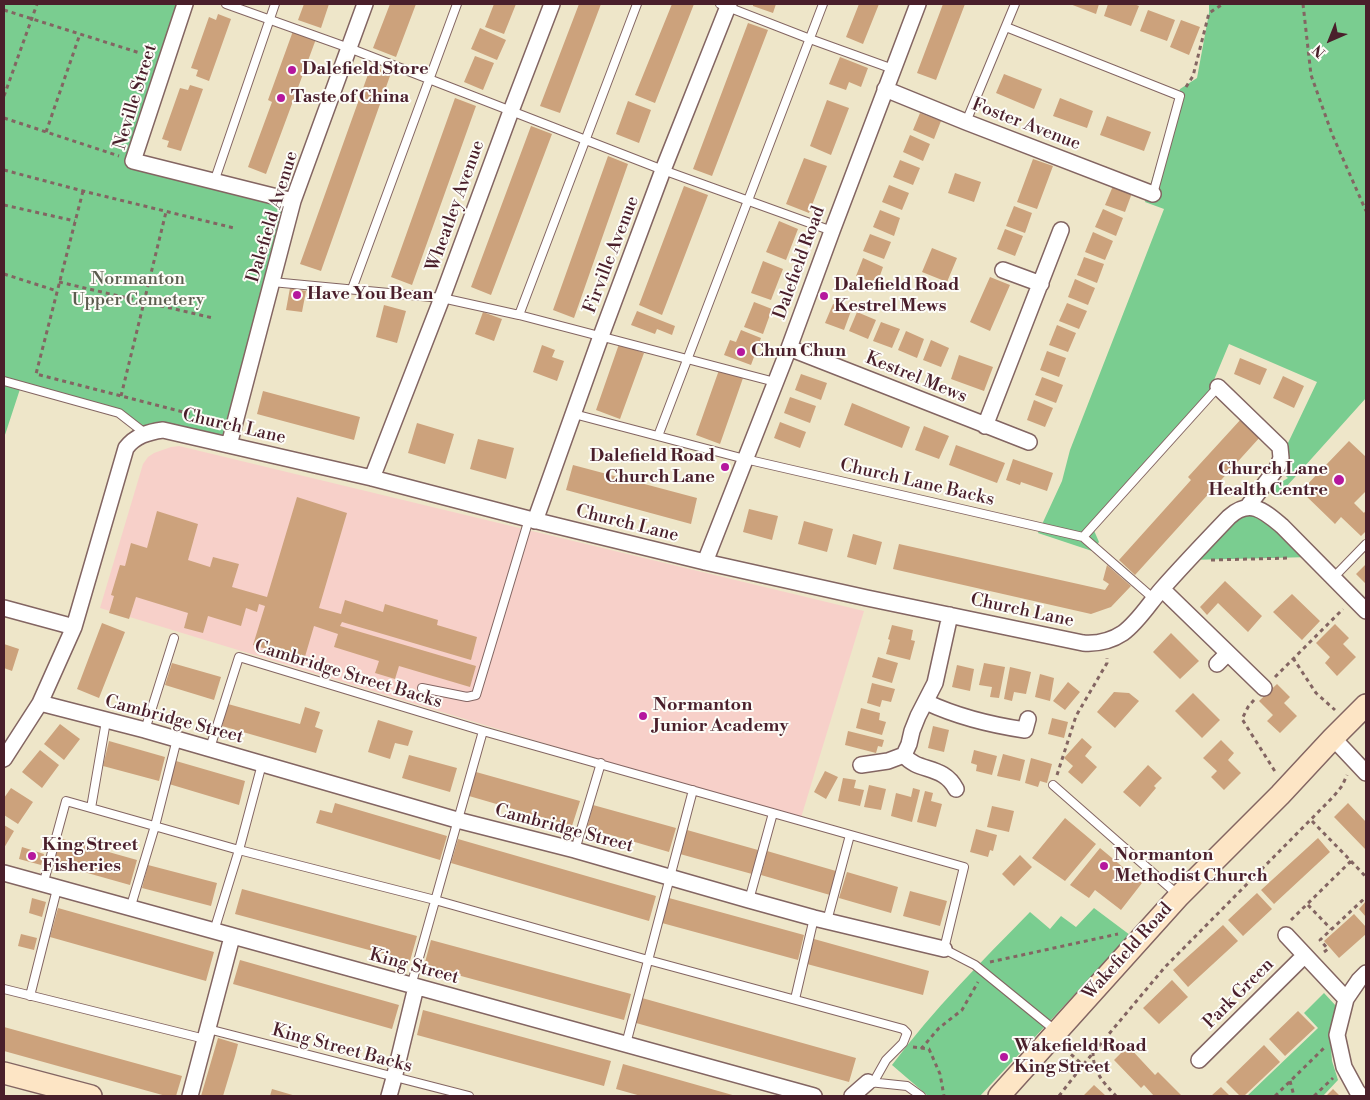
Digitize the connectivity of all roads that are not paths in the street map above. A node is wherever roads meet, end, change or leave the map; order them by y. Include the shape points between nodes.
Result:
1 (185, 4) edge
2 (226, 4) edge
3 (275, 4) edge
4 (365, 4) edge
5 (457, 4) edge
6 (552, 4) edge
7 (638, 4) edge
8 (823, 4) edge
9 (918, 4) edge
10 (1015, 4) edge
11 (725, 5) edge
12 (270, 18) junction
13 (1006, 28) junction
14 (810, 39) junction
15 (349, 48) junction
16 (893, 69) junction
17 (430, 79) junction
18 (885, 89) junction
19 (511, 111) junction
20 (966, 122) junction
21 (585, 140) junction
22 (663, 170) junction
23 (214, 182) junction
24 (1153, 194) joint
25 (747, 201) junction
26 (293, 202) junction
27 (1061, 230) dead end
28 (832, 231) junction
29 (1003, 270) dead end
30 (272, 282) junction
31 (1041, 284) junction
32 (352, 289) junction
33 (442, 298) junction
34 (519, 315) junction
35 (601, 336) junction
36 (789, 348) junction
37 (688, 358) junction
38 (4, 381) edge
39 (776, 382) junction
40 (1218, 387) joint
41 (574, 414) junction
42 (985, 426) junction
43 (146, 434) junction
44 (658, 436) junction
45 (1029, 442) dead end
46 (229, 445) junction
47 (745, 459) junction
48 (372, 478) junction
49 (1248, 506) junction
50 (532, 520) junction
51 (1083, 537) junction
52 (1366, 544) edge
53 (705, 562) junction
54 (1333, 578) junction
55 (1158, 594) junction
56 (4, 608) edge
57 (1366, 611) edge
58 (950, 615) junction
59 (74, 627) junction
60 (174, 638) dead end
61 (1228, 653) junction
62 (1217, 664) dead end
63 (422, 688) dead end
64 (1264, 688) road end
65 (926, 702) junction
66 (40, 703) junction
67 (1366, 705) edge
68 (1028, 719) dead end
69 (106, 721) junction
70 (145, 730) junction
71 (483, 731) junction
72 (1333, 738) junction
73 (177, 739) junction
74 (210, 748) junction
75 (904, 755) junction
76 (4, 758) edge
77 (601, 763) junction
78 (262, 764) junction
79 (861, 765) dead end
80 (1366, 773) edge
81 (1054, 785) road end
82 (956, 789) dead end
83 (693, 790) junction
84 (91, 808) junction
85 (773, 813) junction
86 (457, 820) junction
87 (155, 826) junction
88 (850, 835) junction
89 (239, 850) junction
90 (575, 850) junction
91 (4, 873) edge
92 (670, 877) junction
93 (50, 887) junction
94 (1179, 896) junction
95 (435, 900) junction
96 (748, 900) junction
97 (130, 909) junction
98 (820, 920) junction
99 (214, 931) junction
100 (1286, 935) road end
101 (232, 937) junction
102 (944, 949) junction
103 (1309, 959) junction
104 (648, 960) junction
105 (1366, 973) edge
106 (413, 986) junction
107 (4, 989) edge
108 (30, 996) junction
109 (795, 999) junction
110 (1346, 999) junction
111 (1056, 1031) junction
112 (206, 1034) junction
113 (626, 1044) junction
114 (1199, 1060) dead end
115 (4, 1073) edge
116 (394, 1078) junction
117 (871, 1083) junction
118 (90, 1096) edge
119 (190, 1096) edge
120 (389, 1096) edge
121 (469, 1096) edge
122 (814, 1096) edge
123 (852, 1096) edge
124 (920, 1096) edge
125 (999, 1096) edge
126 (1361, 1096) edge

1 - 23 street, Neville Street via 133,161
2 - 12 lane
3 - 12 lane
4 - 15 street, Dalefield Avenue
5 - 17 lane
6 - 19 street, Wheatley Avenue
7 - 21 lane
8 - 14 lane
9 - 16 street, Dalefield Road
10 - 13 lane
11 - 14 lane
11 - 22 street, Firville Avenue
12 - 15 lane
12 - 23 lane
13 - 20 lane
13 - 24 lane via 1180,96
14 - 16 lane
14 - 25 lane
15 - 17 lane
15 - 26 street, Dalefield Avenue
16 - 18 street, Dalefield Road
17 - 19 lane
17 - 32 lane
18 - 20 street, Foster Avenue
18 - 28 street, Dalefield Road
19 - 21 lane
19 - 33 street, Wheatley Avenue
20 - 24 street, Foster Avenue
21 - 22 lane
21 - 34 lane
22 - 25 lane
22 - 35 street, Firville Avenue
23 - 26 street, Neville Street
25 - 28 lane
25 - 37 lane
26 - 30 street, Dalefield Avenue
27 - 31 street
28 - 36 street, Dalefield Road
29 - 31 street
30 - 32 lane
30 - 46 street, Dalefield Avenue
31 - 42 street
32 - 33 lane
33 - 34 lane
33 - 48 street, Wheatley Avenue
34 - 35 lane
35 - 37 lane
35 - 41 street, Firville Avenue
36 - 39 street, Dalefield Road
36 - 42 street, Kestrel Mews
37 - 39 lane
37 - 44 lane
38 - 43 lane via 119,413
39 - 47 street, Dalefield Road
40 - 49 street, Church Lane via 1280,447 1281,458 1277,468
40 - 51 lane
41 - 44 lane, Church Lane Backs
41 - 50 street, Firville Avenue
42 - 45 street, Kestrel Mews
43 - 46 street, Church Lane via 162,430
43 - 59 street, Church Lane via 131,441 126,448
44 - 47 lane, Church Lane Backs
46 - 48 street, Church Lane
47 - 51 lane, Church Lane Backs
47 - 53 street, Dalefield Road
48 - 50 street, Church Lane
49 - 54 street via 1259,509 1282,526
49 - 55 street, Church Lane via 1237,510
50 - 53 street, Church Lane
50 - 63 lane via 476,695 467,698
51 - 55 lane, Church Lane Backs
52 - 54 lane
53 - 58 street, Church Lane
54 - 57 street
55 - 58 street, Church Lane via 1123,632 1096,644
55 - 61 street
56 - 59 street
58 - 65 street via 935,683
59 - 66 street, Church Lane
60 - 70 lane
61 - 62 street
61 - 64 street
65 - 68 street via 956,715 1025,730
65 - 75 street
66 - 69 street, Cambridge Street
66 - 76 street, Church Lane
67 - 72 street, Wakefield Road
69 - 70 street, Cambridge Street
69 - 84 lane
70 - 73 street, Cambridge Street
71 - 74 lane, Cambridge Street Backs via 239,657
71 - 77 lane, Cambridge Street Backs
71 - 86 lane
72 - 80 street
72 - 94 street, Wakefield Road
73 - 74 street, Cambridge Street
73 - 87 lane
74 - 78 street, Cambridge Street
75 - 79 street
75 - 82 street via 915,764 946,776
77 - 83 lane, Cambridge Street Backs
77 - 90 lane
78 - 86 street, Cambridge Street
78 - 89 lane
81 - 94 lane
83 - 85 lane, Cambridge Street Backs
83 - 92 lane
84 - 87 lane
84 - 93 lane via 66,801
85 - 88 lane, Cambridge Street Backs
85 - 96 lane
86 - 90 street, Cambridge Street
86 - 95 lane
87 - 89 lane
87 - 97 lane
88 - 98 lane
88 - 102 lane, Cambridge Street Backs via 964,867
89 - 95 lane
89 - 99 lane
90 - 92 street, Cambridge Street
91 - 93 street, King Street
92 - 96 street, Cambridge Street
92 - 104 lane
93 - 97 street, King Street
93 - 108 lane
94 - 111 street, Wakefield Road
95 - 104 lane
95 - 106 lane
96 - 98 street, Cambridge Street
97 - 99 street, King Street
98 - 102 street, Cambridge Street
98 - 109 lane
99 - 101 street, King Street
100 - 103 street
101 - 106 street, King Street
101 - 112 street
102 - 111 lane, Cambridge Street via 975,965
103 - 110 street
103 - 114 street, Park Green
104 - 109 lane
104 - 113 lane
105 - 110 street
106 - 113 street, King Street
106 - 116 street
107 - 108 lane, King Street Backs
108 - 112 lane, King Street Backs
109 - 117 lane via 902,1029 907,1034
110 - 126 street via 1337,1035 1344,1067
111 - 125 street, Wakefield Road
112 - 116 lane, King Street Backs
112 - 119 street
113 - 122 street, King Street
115 - 118 street
116 - 120 street
116 - 121 lane, King Street Backs
117 - 123 street
117 - 124 lane via 907,1086

